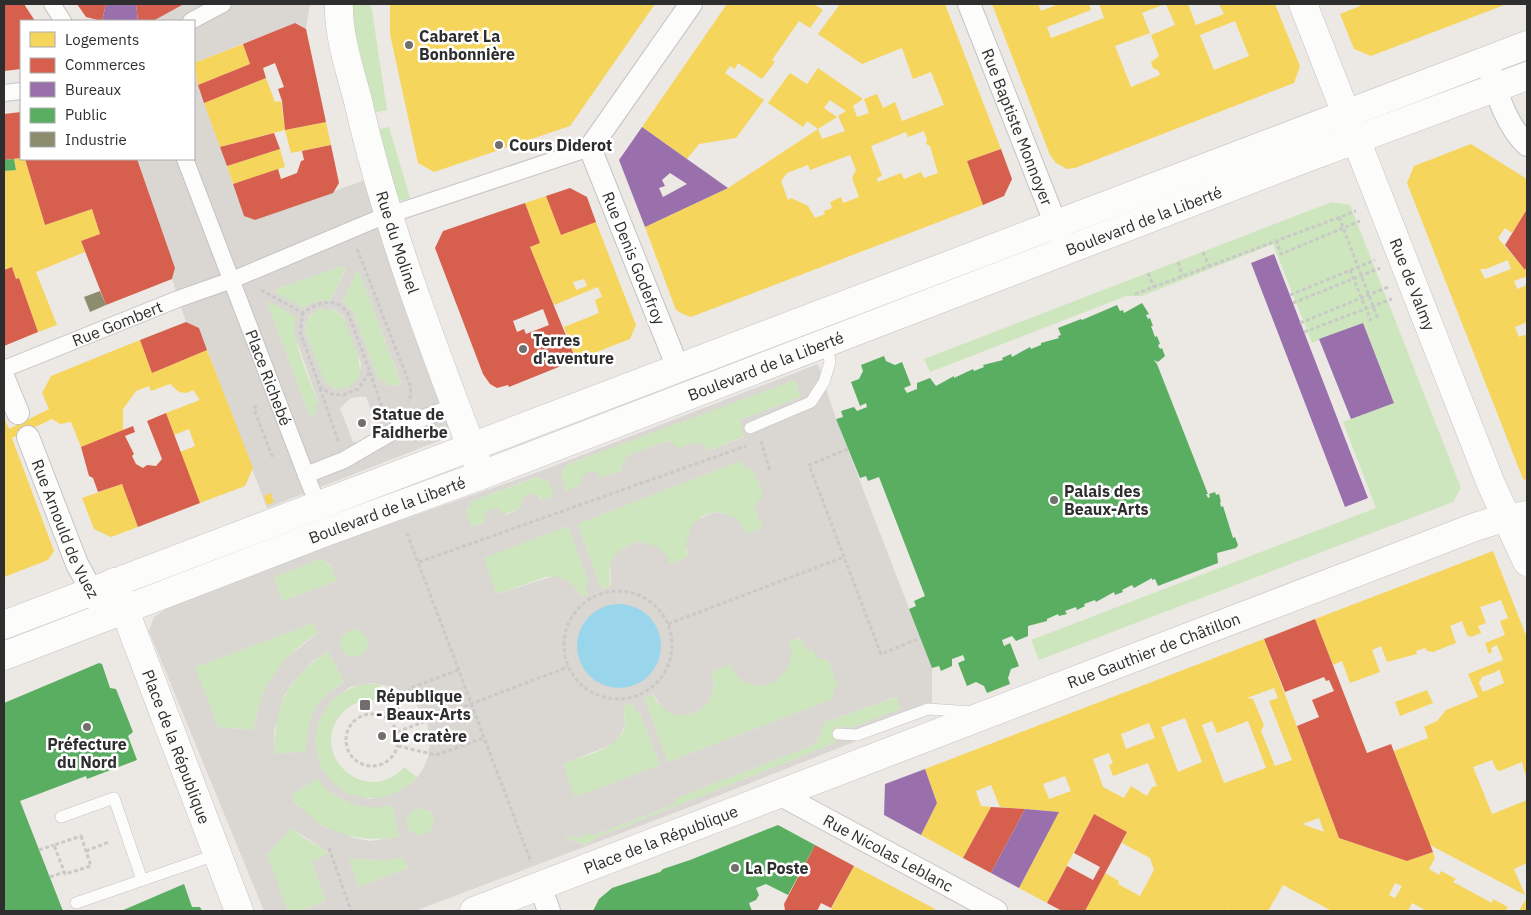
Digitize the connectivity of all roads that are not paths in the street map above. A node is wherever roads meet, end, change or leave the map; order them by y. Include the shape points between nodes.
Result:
1 (52, 4) edge
2 (223, 4) edge
3 (339, 4) edge
4 (691, 4) edge
5 (969, 4) edge
6 (1303, 4) edge
7 (197, 17) edge
8 (62, 20) edge
9 (1527, 45) edge
10 (1487, 61) junction
11 (1527, 76) edge
12 (1495, 89) junction
13 (20, 91) edge
14 (4, 93) edge
15 (1346, 114) junction
16 (1356, 140) junction
17 (1527, 145) edge
18 (590, 148) junction
19 (185, 160) edge
20 (388, 216) junction
21 (1056, 225) junction
22 (1066, 250) junction
23 (232, 280) junction
24 (827, 311) junction
25 (826, 342) junction
26 (678, 368) junction
27 (4, 369) edge
28 (4, 379) edge
29 (447, 409) dead end
30 (18, 413) dead end
31 (750, 428) dead end
32 (28, 437) dead end
33 (471, 447) junction
34 (306, 475) junction
35 (482, 475) junction
36 (312, 490) dead end
37 (1517, 517) edge
38 (1527, 562) edge
39 (103, 587) junction
40 (116, 614) junction
41 (4, 625) edge
42 (4, 656) edge
43 (990, 714) junction
44 (838, 734) dead end
45 (781, 795) junction
46 (61, 817) dead end
47 (218, 854) junction
48 (142, 880) junction
49 (540, 886) junction
50 (76, 903) dead end
51 (240, 911) edge
52 (474, 911) edge
53 (549, 911) edge
54 (996, 911) edge

1 - 8 street
2 - 7 street
3 - 20 main road, Rue du Molinel via 341,30
4 - 18 street
5 - 21 street, Rue Baptiste Monnoyer
6 - 15 main road, Rue de Valmy
9 - 10 main road, Boulevard de la Liberté
10 - 12 street
10 - 15 main road, Boulevard de la Liberté
11 - 12 main road, Boulevard de la Liberté
12 - 16 main road, Boulevard de la Liberté
12 - 17 street via 1515,131
13 - 14 street
15 - 16 main road, Rue de Valmy
15 - 21 main road, Boulevard de la Liberté
16 - 22 main road, Boulevard de la Liberté
16 - 37 main road, Rue de Valmy via 1372,212 1491,484
18 - 20 street
18 - 26 street, Rue Denis Godefroy
19 - 23 street, Place Richebé
20 - 23 street
20 - 33 main road, Rue du Molinel
21 - 22 street, Rue Baptiste Monnoyer
21 - 24 main road, Boulevard de la Liberté
22 - 25 main road, Boulevard de la Liberté
23 - 27 street, Rue Gombert
23 - 34 street, Place Richebé
24 - 25 lane
24 - 26 main road, Boulevard de la Liberté
25 - 31 lane via 830,362 824,382 811,402
25 - 35 main road, Boulevard de la Liberté
26 - 33 main road, Boulevard de la Liberté
28 - 30 street
29 - 34 street via 404,425 344,460
32 - 39 street, Rue Arnould de Vuez via 77,564
33 - 35 main road, Rue du Molinel
33 - 39 main road, Boulevard de la Liberté
34 - 36 street, Place Richebé
35 - 40 main road, Boulevard de la Liberté
37 - 38 main road, Rue de Valmy
37 - 43 main road, Rue Gauthier de Châtillon via 1481,525
39 - 40 main road, Place de la République
39 - 41 main road, Boulevard de la Liberté
40 - 42 main road, Boulevard de la Liberté
40 - 47 main road, Place de la République
43 - 44 lane via 928,709 857,735
43 - 45 main road, Rue Gauthier de Châtillon
45 - 49 main road, Place de la République
45 - 54 street, Rue Nicolas Leblanc
46 - 48 lane via 114,798
47 - 48 lane
47 - 51 main road, Place de la République
48 - 50 lane
49 - 52 main road, Place de la République
49 - 53 street

